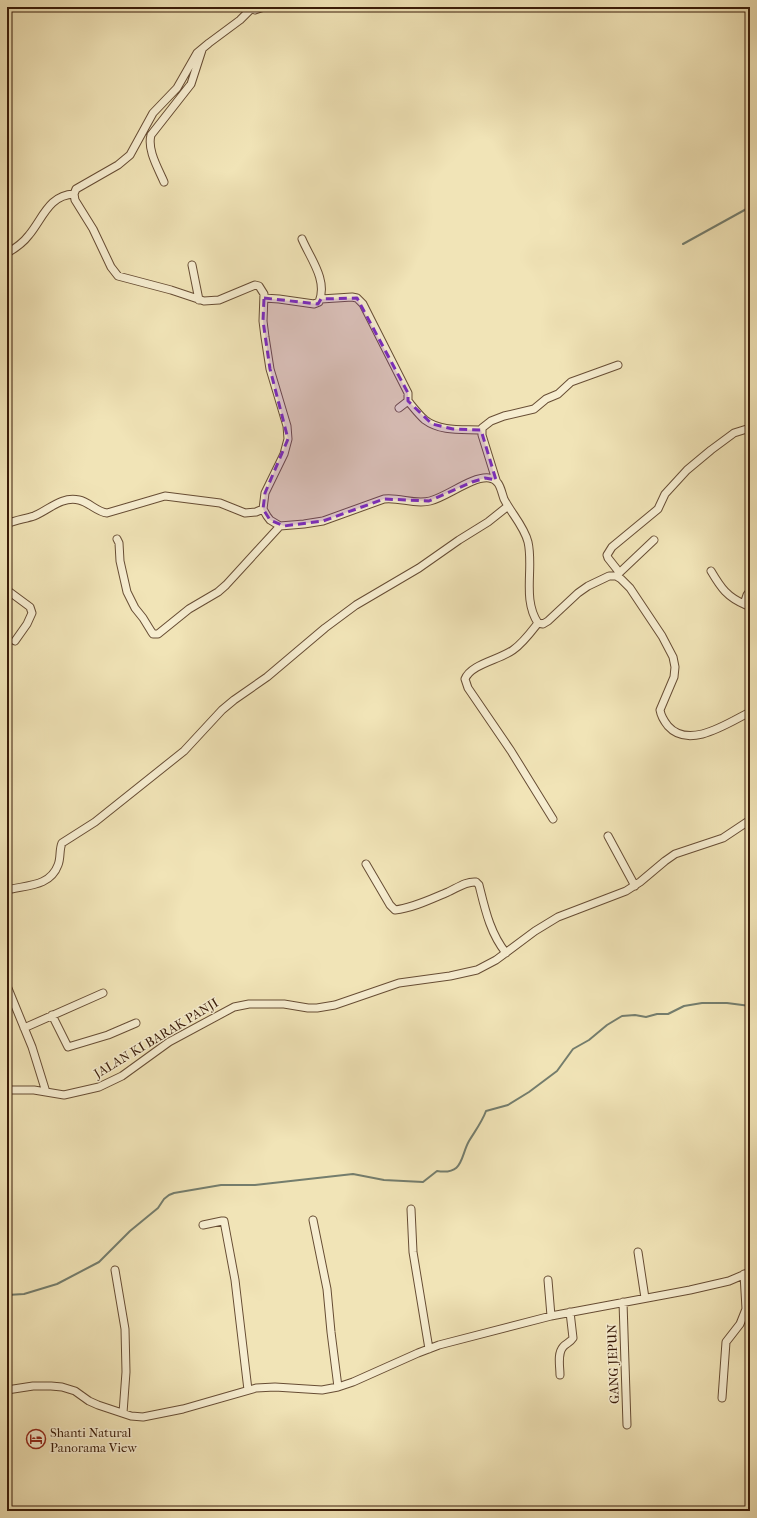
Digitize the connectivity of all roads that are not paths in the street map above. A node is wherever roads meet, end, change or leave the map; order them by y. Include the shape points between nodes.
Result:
1 (264, 7) edge
2 (250, 8) edge
3 (202, 48) junction
4 (164, 182) dead end
5 (74, 194) junction
6 (302, 239) dead end
7 (7, 253) edge
8 (192, 265) dead end
9 (264, 298) junction
10 (321, 299) junction
11 (199, 300) junction
12 (618, 365) dead end
13 (408, 401) junction
14 (399, 408) dead end
15 (750, 428) edge
16 (481, 430) junction
17 (496, 480) junction
18 (508, 506) junction
19 (263, 510) junction
20 (7, 524) edge
21 (280, 526) junction
22 (117, 539) dead end
23 (654, 540) dead end
24 (711, 571) dead end
25 (617, 574) junction
26 (7, 590) edge
27 (750, 592) edge
28 (748, 606) edge
29 (538, 622) junction
30 (15, 641) dead end
31 (750, 712) edge
32 (553, 819) dead end
33 (750, 820) edge
34 (608, 836) dead end
35 (366, 864) dead end
36 (635, 886) junction
37 (7, 890) edge
38 (506, 953) junction
39 (7, 986) edge
40 (103, 993) dead end
41 (52, 1015) junction
42 (136, 1023) dead end
43 (24, 1028) junction
44 (7, 1090) edge
45 (46, 1092) junction
46 (411, 1209) dead end
47 (313, 1220) dead end
48 (203, 1225) dead end
49 (638, 1252) dead end
50 (115, 1270) dead end
51 (747, 1273) edge
52 (548, 1280) dead end
53 (645, 1298) junction
54 (623, 1302) junction
55 (570, 1312) junction
56 (552, 1316) junction
57 (747, 1316) edge
58 (429, 1349) junction
59 (560, 1376) dead end
60 (338, 1387) junction
61 (7, 1390) edge
62 (248, 1390) junction
63 (722, 1398) dead end
64 (123, 1413) junction
65 (627, 1425) dead end

1 - 2 street via 258,10
2 - 3 street via 240,20
3 - 4 street via 191,84 151,135 149,142
3 - 5 street via 176,88 153,113 130,154 118,165 76,189
5 - 7 street via 66,194 54,201 19,246
5 - 11 street via 118,276 180,292
6 - 10 street via 319,273
8 - 11 street
9 - 10 street via 314,304
9 - 11 street via 261,288 255,286 219,300
9 - 19 street via 263,321 272,376 287,426 288,439 284,454 265,493
10 - 13 street via 352,297 360,300 408,394
12 - 16 street via 571,382 558,394 534,408 491,421
13 - 14 street
13 - 16 street via 432,424 453,429
15 - 25 street via 734,433 687,470 665,494 658,510 612,547 607,555
16 - 17 street
17 - 18 street
17 - 21 street via 485,478 472,482 429,502 384,499 323,521
18 - 29 street via 528,543 529,583 533,612
18 - 37 street via 419,568 356,605 267,677 234,700 184,751 95,822 62,843 59,849 59,862 50,877 37,884
19 - 20 street via 245,513 220,503 165,496 107,513 85,502 68,499 35,515
19 - 21 street via 270,520
21 - 22 street via 218,592 189,609 158,634 153,634 131,603
23 - 25 street
24 - 28 street via 728,595
25 - 29 street via 588,586 548,621 543,624
25 - 31 street via 630,588 673,657 674,677 660,710 673,732 689,736 704,734
26 - 30 street via 30,607 32,613
27 - 28 street via 746,598
29 - 32 street via 513,650 476,666 465,679 468,688
33 - 36 street, JALAN KI BARAK PANJI via 724,838 675,854
34 - 36 street
35 - 38 street via 395,910 429,900 463,884 476,882 493,933
36 - 38 street, JALAN KI BARAK PANJI via 564,913
38 - 45 street, JALAN KI BARAK PANJI via 478,970 399,983 335,1005 308,1008 284,1004 249,1004 234,1007 169,1042 110,1083 88,1091 64,1095
39 - 43 street
40 - 41 street
41 - 42 street via 68,1047
41 - 43 street
43 - 45 street
44 - 45 street, JALAN KI BARAK PANJI
46 - 58 street via 413,1252
47 - 60 street via 327,1289
48 - 62 street via 224,1221 235,1280
49 - 53 street
50 - 64 street via 125,1329 126,1372
51 - 53 street via 729,1281
51 - 57 street
52 - 56 street
53 - 54 street
54 - 55 street
54 - 65 street, GANG JEPUN
55 - 56 street
55 - 59 street via 573,1338 560,1352
56 - 58 street
57 - 63 street via 726,1342
58 - 60 street
60 - 62 street via 322,1390 275,1387
61 - 64 street via 33,1386 62,1387 78,1393 93,1403
62 - 64 street via 164,1414 143,1417

